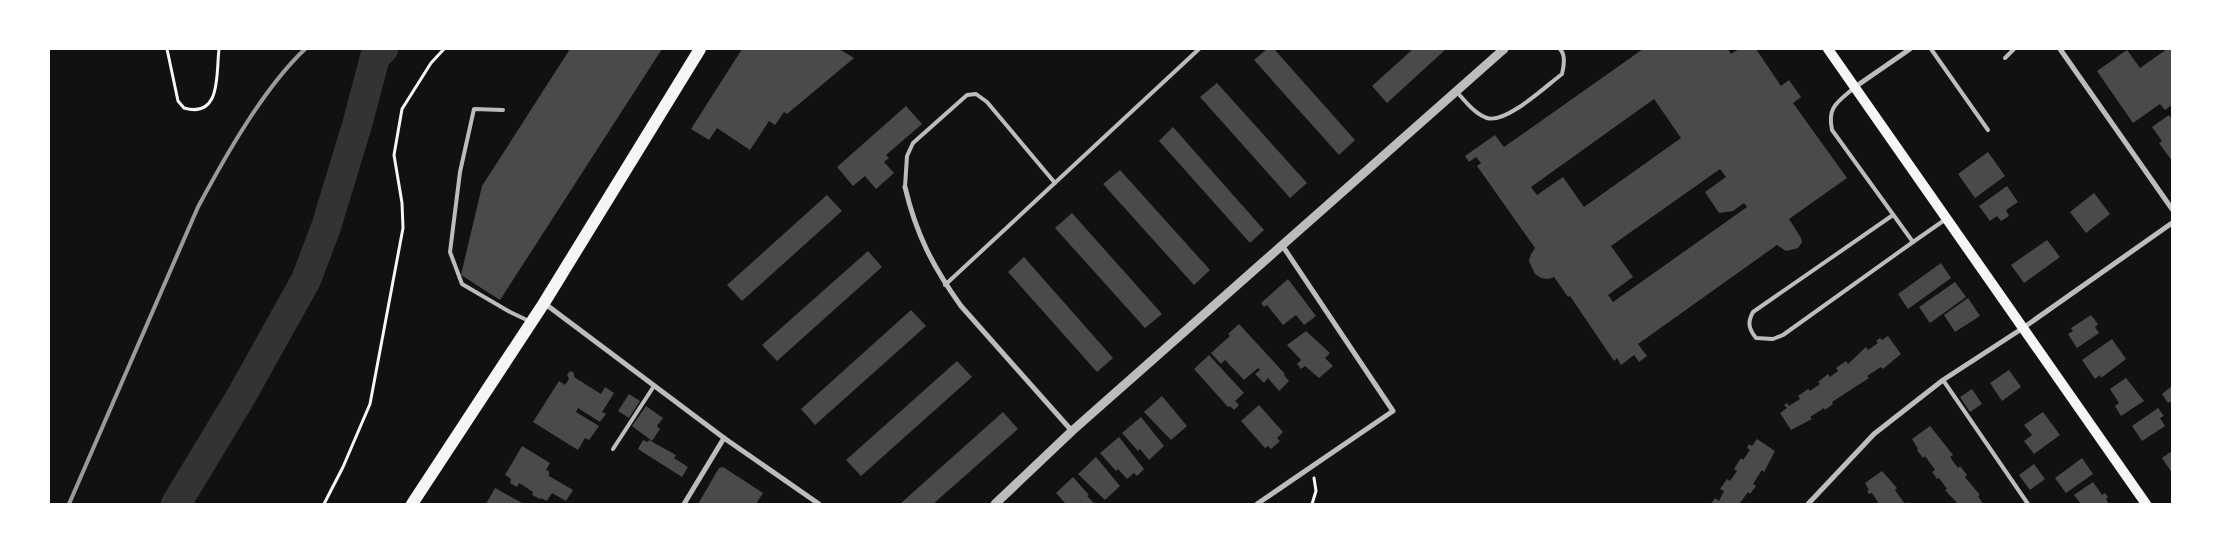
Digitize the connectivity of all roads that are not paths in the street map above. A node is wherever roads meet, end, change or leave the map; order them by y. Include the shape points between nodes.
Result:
1 (700, 49) edge
2 (1199, 49) edge
3 (1504, 49) edge
4 (1560, 49) edge
5 (1828, 49) edge
6 (1910, 49) edge
7 (1931, 49) edge
8 (2014, 49) edge
9 (2060, 49) edge
10 (2005, 58) dead end
11 (1855, 87) junction
12 (1456, 91) junction
13 (503, 110) dead end
14 (1988, 130) dead end
15 (1055, 183) junction
16 (905, 187) joint
17 (2172, 209) edge
18 (1893, 215) junction
19 (1946, 219) junction
20 (2172, 223) edge
21 (1913, 242) junction
22 (1282, 245) junction
23 (945, 285) junction
24 (544, 303) junction
25 (531, 322) junction
26 (2023, 328) junction
27 (1943, 380) junction
28 (654, 386) junction
29 (1072, 431) junction
30 (724, 438) junction
31 (613, 449) dead end
32 (412, 504) edge
33 (684, 504) edge
34 (819, 504) edge
35 (995, 504) edge
36 (1257, 504) edge
37 (1808, 504) edge
38 (2028, 504) edge
39 (2146, 504) edge

1 - 24 main road
2 - 15 lane
3 - 12 street
4 - 12 lane via 1564,64 1562,74 1500,118 1487,118
5 - 11 main road
6 - 11 street
7 - 14 lane
8 - 10 lane
9 - 17 street
11 - 18 lane via 1832,109 1832,130
11 - 19 main road
12 - 22 street
13 - 25 lane via 474,109 460,172 450,252 462,284
15 - 16 lane via 987,102 976,94 967,95 913,143 907,156
15 - 23 lane
16 - 23 street via 913,220
18 - 21 lane
18 - 21 lane via 1753,312 1748,320 1750,330 1756,338 1773,339 1783,335
19 - 21 lane
19 - 26 main road
20 - 26 street
22 - 29 street
22 - 36 street via 1393,411
23 - 29 street
24 - 25 main road
24 - 28 street
25 - 32 main road
26 - 27 street
26 - 39 main road
27 - 37 street via 1874,434
27 - 38 lane
28 - 30 street
28 - 31 lane
29 - 35 street
30 - 33 street
30 - 34 street

